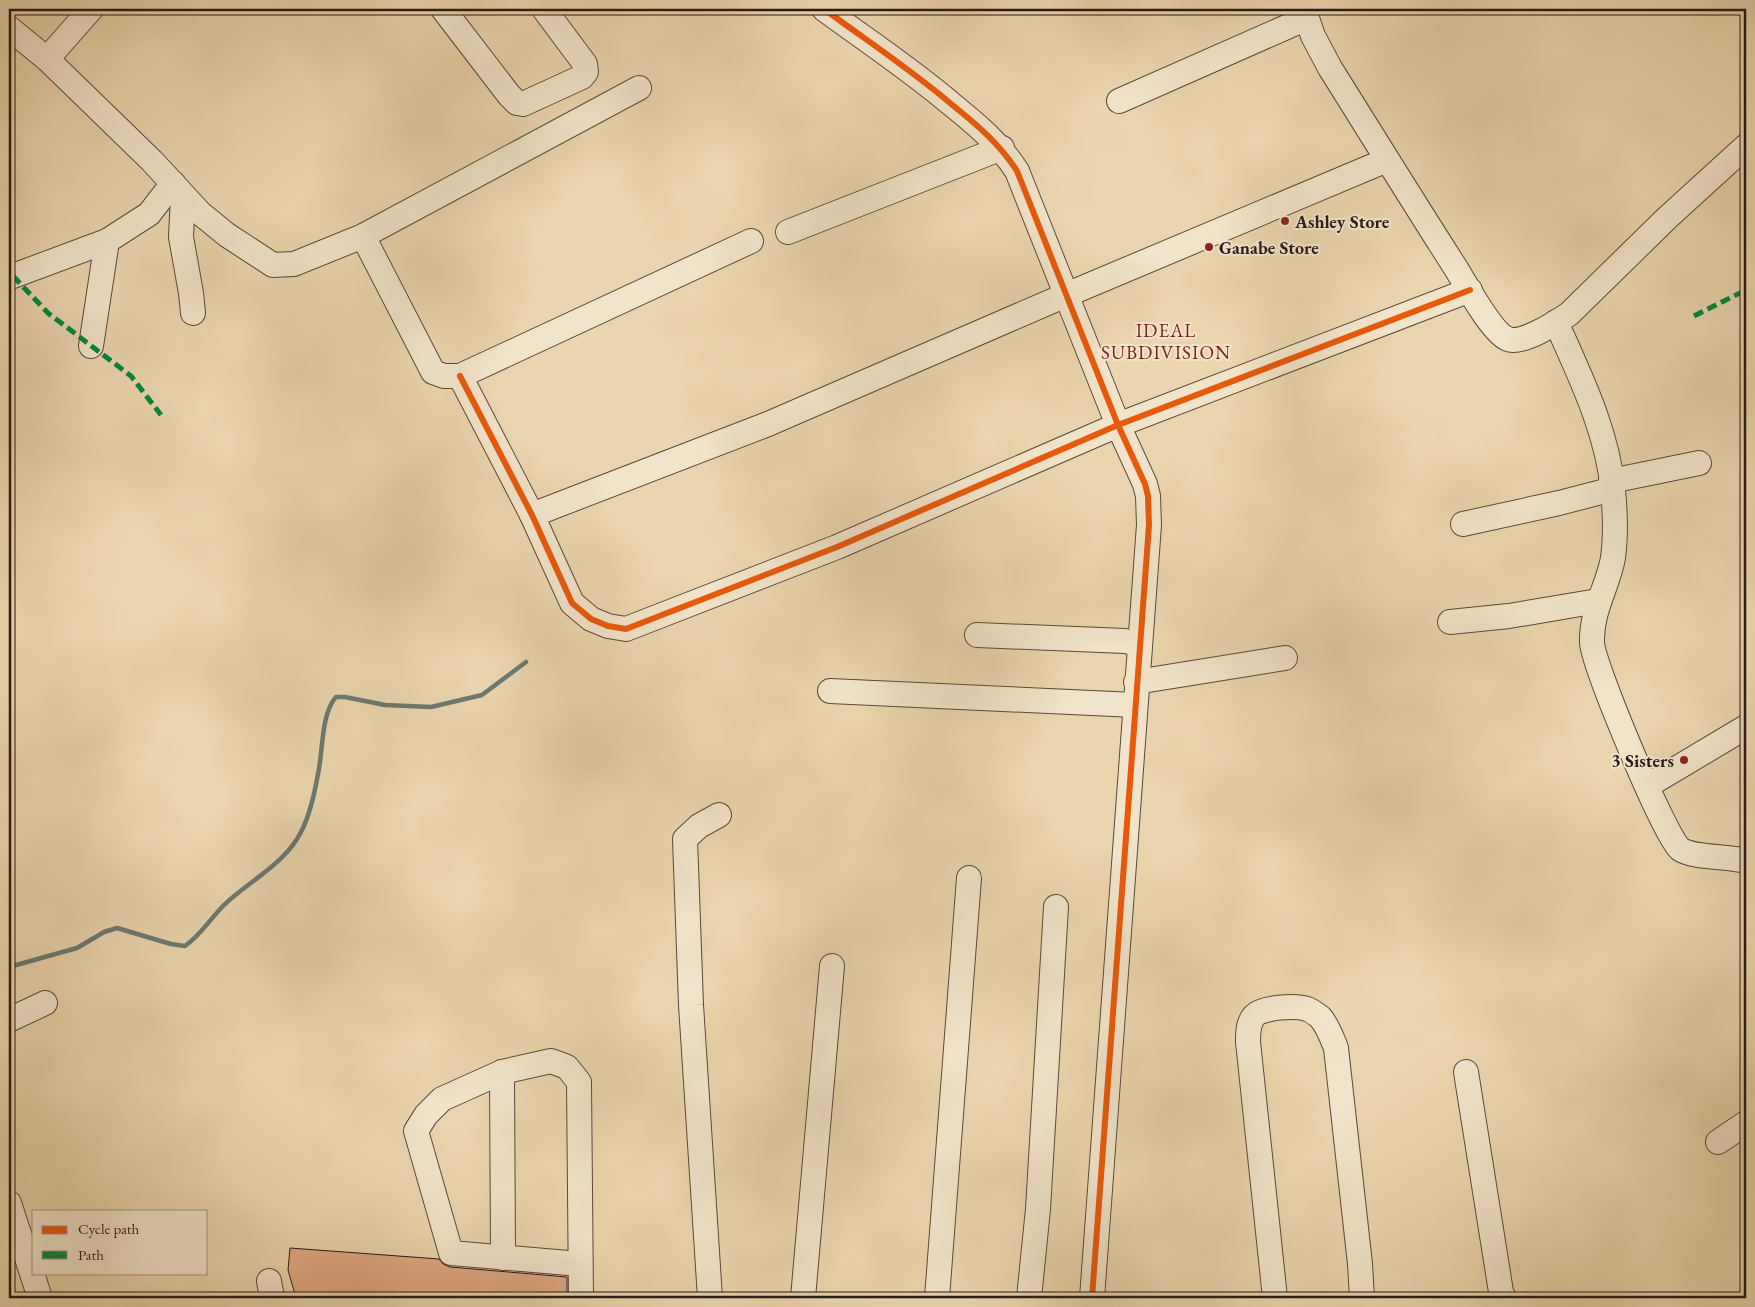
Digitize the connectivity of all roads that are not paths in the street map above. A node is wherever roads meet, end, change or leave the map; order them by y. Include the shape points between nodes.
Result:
1 (91, 9) edge
2 (444, 9) edge
3 (544, 9) edge
4 (824, 9) edge
5 (1306, 13) edge
6 (9, 28) edge
7 (47, 59) junction
8 (639, 88) dead end
9 (1118, 100) dead end
10 (1746, 146) edge
11 (1002, 148) junction
12 (1387, 160) junction
13 (178, 190) junction
14 (788, 232) dead end
15 (363, 236) junction
16 (107, 241) junction
17 (751, 241) dead end
18 (9, 273) edge
19 (1470, 290) junction
20 (1066, 295) junction
21 (193, 312) dead end
22 (1556, 322) junction
23 (91, 346) dead end
24 (460, 376) junction
25 (1118, 425) junction
26 (1699, 463) dead end
27 (1612, 485) junction
28 (532, 515) junction
29 (1463, 524) dead end
30 (1598, 601) junction
31 (1450, 622) dead end
32 (977, 634) dead end
33 (1139, 644) junction
34 (1286, 658) dead end
35 (830, 691) dead end
36 (1135, 693) junction
37 (1746, 727) edge
38 (1647, 786) junction
39 (719, 815) dead end
40 (1746, 861) edge
41 (969, 878) dead end
42 (1056, 907) dead end
43 (832, 966) dead end
44 (44, 1003) dead end
45 (9, 1020) edge
46 (502, 1072) junction
47 (1466, 1072) dead end
48 (1746, 1123) edge
49 (1718, 1142) dead end
50 (9, 1203) edge
51 (503, 1258) junction
52 (580, 1264) junction
53 (32, 1273) edge
54 (32, 1274) edge
55 (40, 1298) edge
56 (581, 1298) edge
57 (710, 1298) edge
58 (803, 1298) edge
59 (937, 1298) edge
60 (1029, 1298) edge
61 (1092, 1298) edge
62 (1275, 1298) edge
63 (1362, 1298) edge
64 (1504, 1298) edge

1 - 7 street
2 - 3 street via 509,95 523,104 582,78 586,72 585,64
4 - 11 street via 920,78
5 - 9 street
5 - 12 street via 1320,50
6 - 7 street
7 - 13 street
8 - 15 street
10 - 22 street via 1635,248 1579,305
11 - 14 street
11 - 20 street via 1017,171
12 - 19 street
12 - 20 street
13 - 15 street via 227,235 273,265 294,264
13 - 16 street via 149,214
13 - 21 street via 181,237
15 - 24 street via 433,372
16 - 18 street via 13,276
16 - 23 street
17 - 24 street
19 - 22 street via 1496,331 1506,339 1520,340
19 - 25 street
20 - 25 street
20 - 28 street via 768,424
22 - 27 street via 1596,415
24 - 28 street
25 - 28 street via 836,547 626,629 591,619 572,603
25 - 33 street via 1148,496 1149,525
26 - 27 street
27 - 29 street via 1559,504
27 - 30 street via 1613,558
30 - 31 street
30 - 38 street via 1592,642 1594,656
32 - 33 street
33 - 36 street
34 - 36 street
35 - 36 street
36 - 61 street
37 - 38 street
38 - 40 street via 1678,847 1686,853
39 - 57 street via 699,826 685,839 691,1005
41 - 59 street
42 - 60 street via 1038,1209
43 - 58 street
44 - 45 street
46 - 51 street
46 - 51 street via 442,1099 426,1115 416,1132 451,1253
46 - 52 street via 552,1061 567,1067 580,1082
47 - 64 street
48 - 49 street
50 - 53 street
51 - 52 street
52 - 56 street
54 - 55 street
62 - 63 street via 1248,1028 1254,1016 1262,1010 1286,1007 1306,1008 1320,1017 1336,1048

